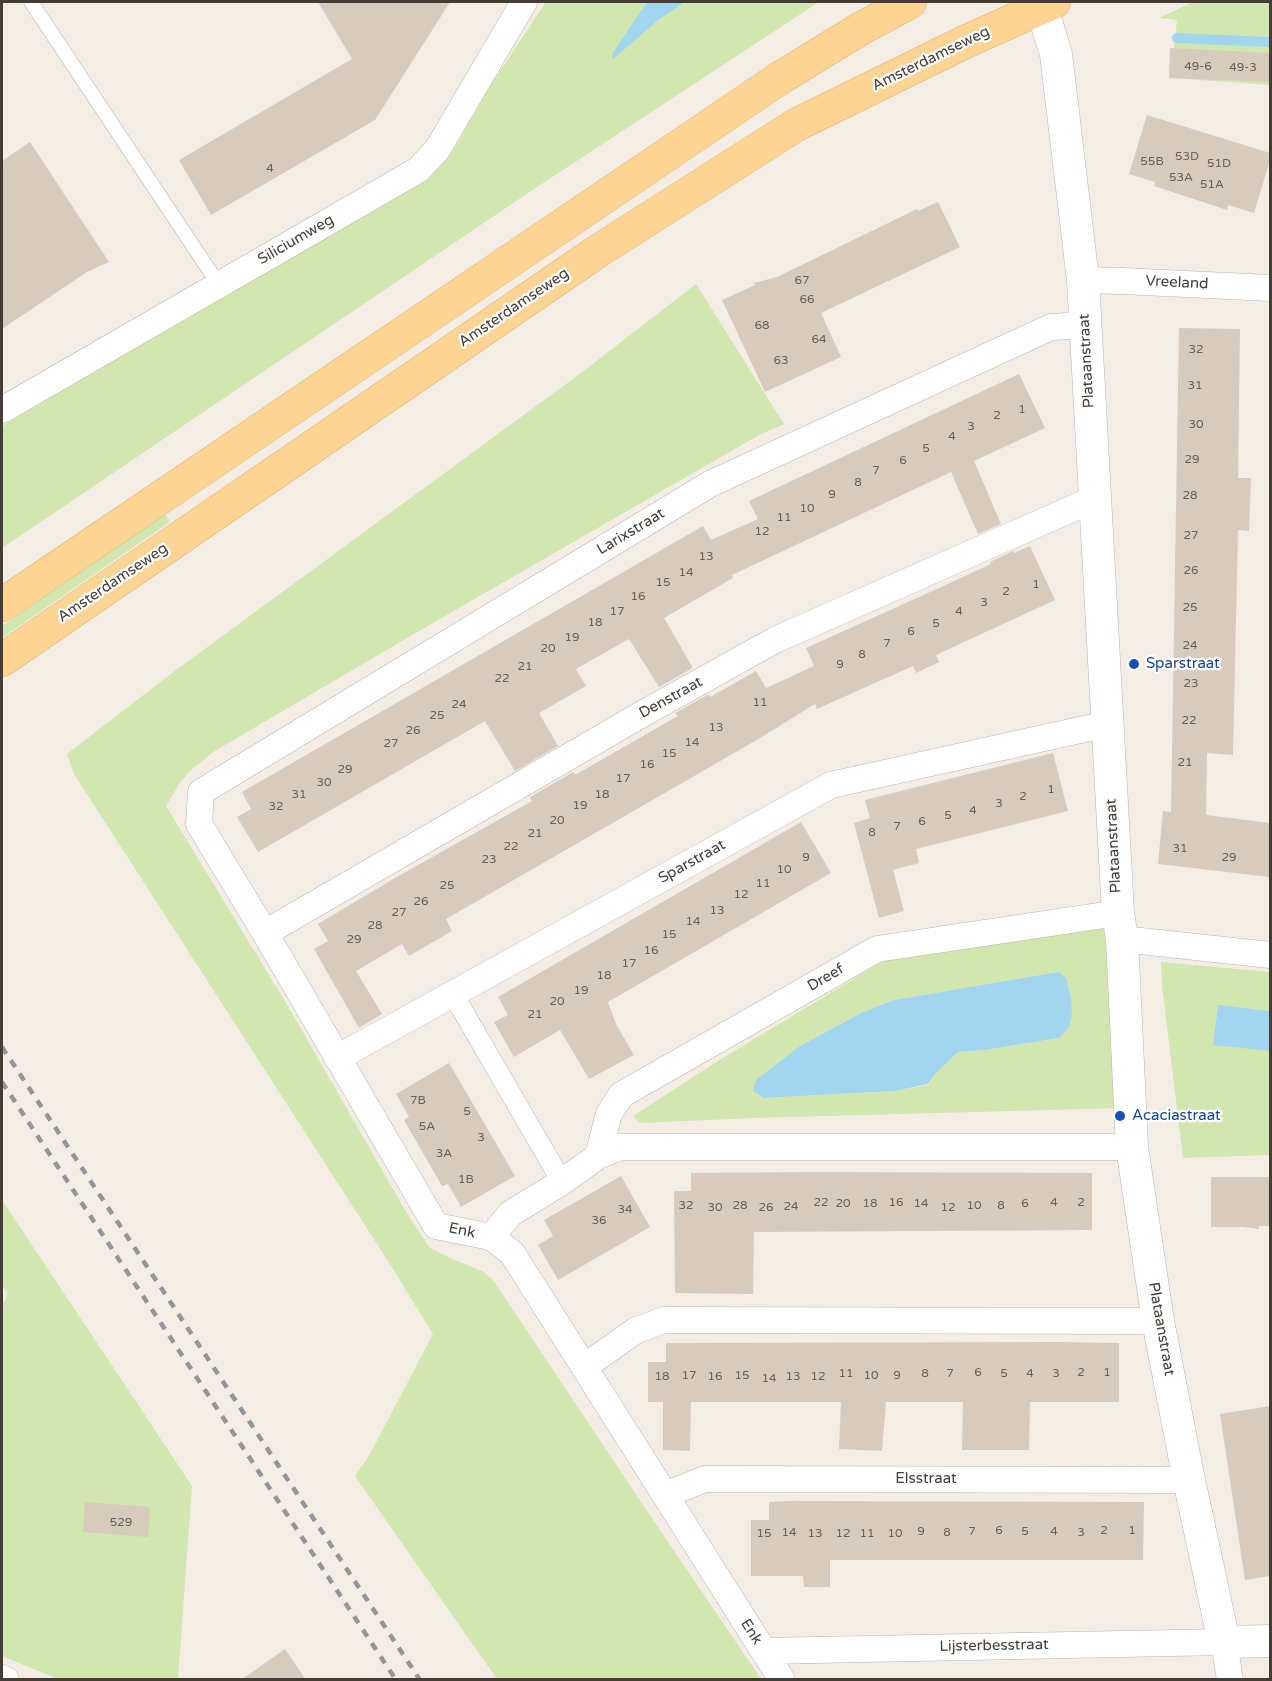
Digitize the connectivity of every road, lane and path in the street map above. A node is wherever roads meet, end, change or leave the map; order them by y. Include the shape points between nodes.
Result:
1 (31, 2) edge
2 (524, 2) edge
3 (910, 2) edge
4 (1045, 3) edge
5 (1083, 280) junction
6 (219, 285) junction
7 (1270, 288) edge
8 (1085, 325) junction
9 (2, 410) edge
10 (1094, 499) junction
11 (2, 605) edge
12 (2, 660) edge
13 (1107, 724) junction
14 (201, 792) joint
15 (1120, 926) junction
16 (265, 933) junction
17 (1270, 955) edge
18 (453, 994) junction
19 (337, 1058) junction
20 (1132, 1147) junction
21 (598, 1156) junction
22 (562, 1182) junction
23 (491, 1237) junction
24 (1158, 1321) junction
25 (584, 1367) junction
26 (1189, 1480) junction
27 (665, 1495) junction
28 (1270, 1641) edge
29 (1224, 1642) junction
30 (764, 1651) junction
31 (2, 1678) edge
32 (6, 1680) edge
33 (782, 1680) edge
34 (1230, 1680) edge

1 - 6 lane
2 - 6 street, Siliciumweg via 437,150 418,170
3 - 11 main road via 777,80
4 - 5 street, Plataanstraat via 1056,54
4 - 12 main road, Amsterdamseweg via 796,125 598,251
5 - 7 street, Vreeland
5 - 8 street, Plataanstraat
6 - 9 street, Siliciumweg
8 - 10 street, Plataanstraat
8 - 14 street, Larixstraat via 1051,327 710,484
10 - 13 street, Plataanstraat
10 - 16 street, Denstraat via 776,640
13 - 15 street, Plataanstraat
13 - 18 street, Sparstraat via 831,785
14 - 16 street, Enk via 199,824
15 - 17 street, Dreef
15 - 20 street, Plataanstraat
15 - 21 street, Dreef via 877,949 621,1095 609,1114
16 - 19 street, Enk
18 - 19 street, Sparstraat
18 - 22 street
19 - 23 street, Enk via 436,1226
20 - 21 street via 620,1147
20 - 24 street, Plataanstraat
21 - 22 street
22 - 23 street via 510,1214
23 - 25 street, Enk via 512,1253
24 - 25 street via 664,1320 635,1331
24 - 26 street, Plataanstraat
25 - 27 street, Enk
26 - 27 street, Elsstraat via 705,1479
26 - 29 street, Plataanstraat
27 - 30 street, Enk
28 - 29 street
29 - 30 street, Lijsterbesstraat
29 - 34 street, Plataanstraat
30 - 33 street, Enk
31 - 32 street

